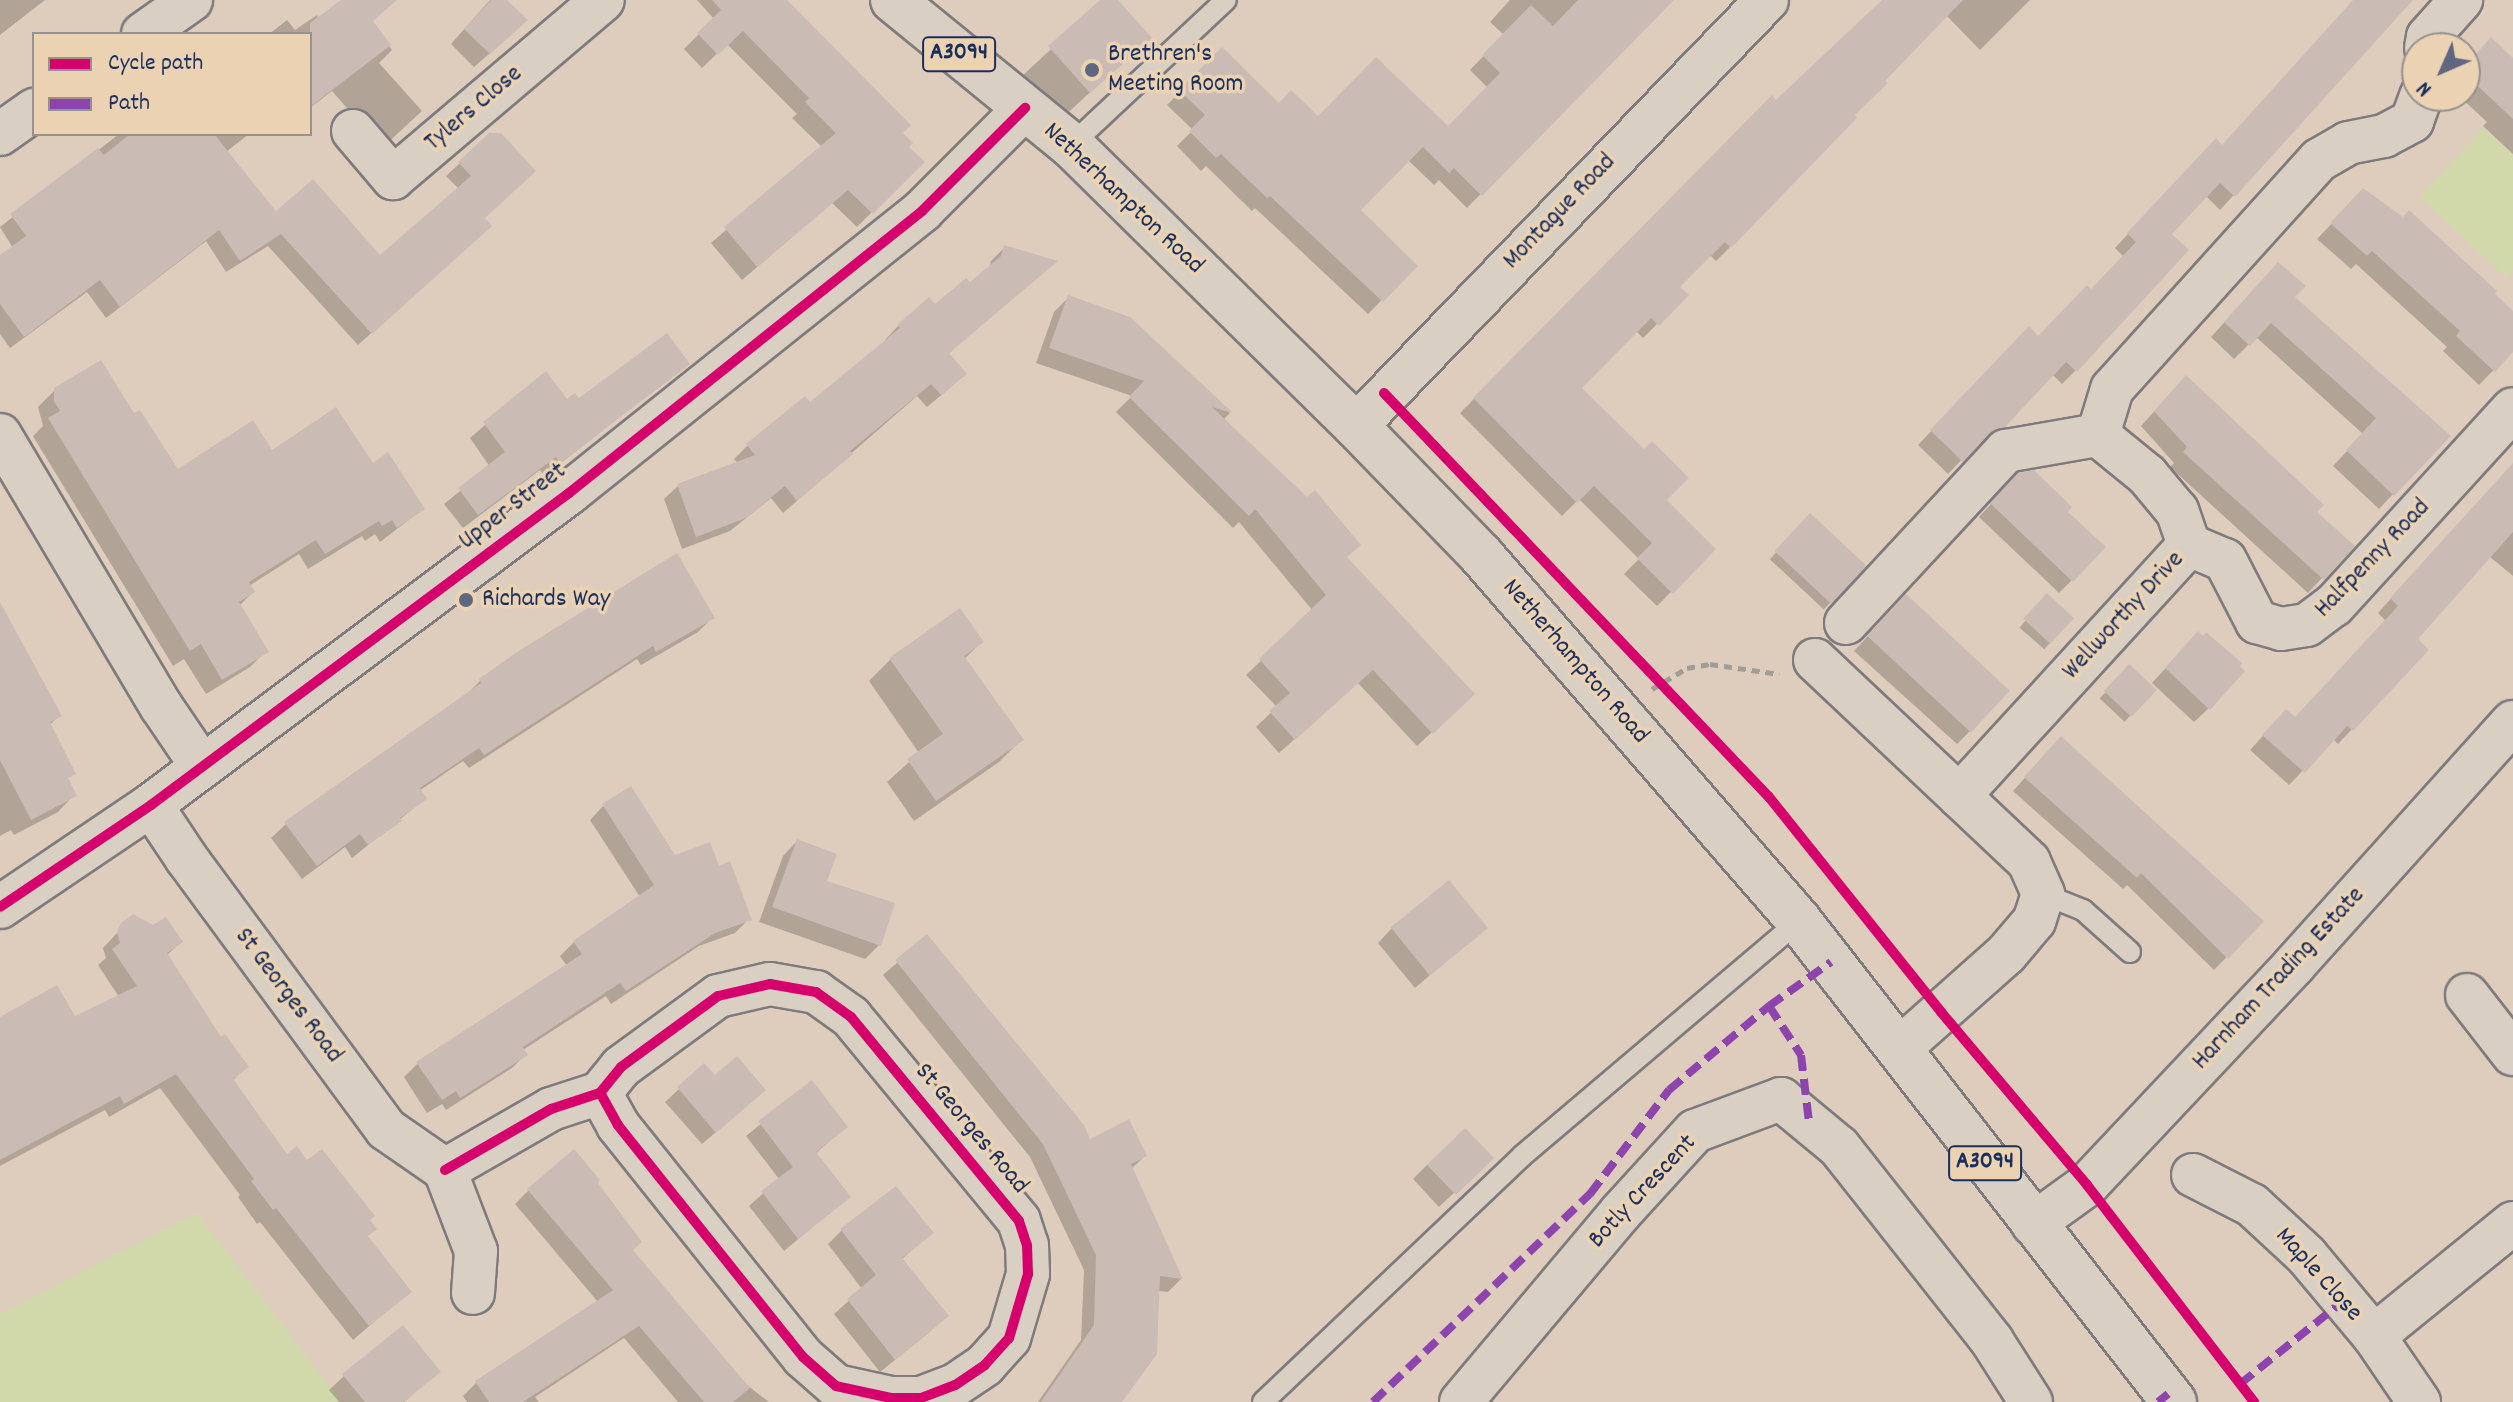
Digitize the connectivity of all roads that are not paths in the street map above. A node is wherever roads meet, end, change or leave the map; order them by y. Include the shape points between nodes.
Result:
1 (191, 0) edge
2 (603, 0) edge
3 (893, 0) edge
4 (1226, 0) edge
5 (1767, 0) edge
6 (2461, 0) edge
7 (146, 32) edge
8 (2432, 32) edge
9 (1025, 108) junction
10 (32, 111) edge
11 (2415, 112) edge
12 (353, 131) dead end
13 (0, 134) edge
14 (1071, 145) junction
15 (2513, 409) edge
16 (1356, 426) junction
17 (0, 435) edge
18 (2098, 435) junction
19 (2189, 545) junction
20 (1846, 623) dead end
21 (1815, 660) road end
22 (2513, 722) edge
23 (201, 765) junction
24 (1959, 796) junction
25 (151, 805) junction
26 (2043, 894) junction
27 (0, 907) edge
28 (1799, 921) junction
29 (2130, 952) dead end
30 (2467, 995) dead end
31 (1898, 1050) junction
32 (2513, 1054) edge
33 (600, 1093) junction
34 (445, 1170) junction
35 (2193, 1175) dead end
36 (2513, 1223) edge
37 (2033, 1224) junction
38 (473, 1293) dead end
39 (2374, 1336) junction
40 (1263, 1402) edge
41 (1461, 1402) edge
42 (2031, 1402) edge
43 (2174, 1402) edge
44 (2419, 1402) edge

1 - 7 street
2 - 12 street, Tylers Close via 393,178
3 - 9 main road, Netherhampton Road / A3094
4 - 14 lane
5 - 16 street, Montague Road
6 - 8 street
9 - 14 main road, Netherhampton Road / A3094
9 - 23 street, Upper Street via 965,171 830,287 569,493
10 - 13 street
11 - 18 street via 2412,121 2384,136 2348,143 2319,160 2112,389
14 - 16 main road, Netherhampton Road / A3094
15 - 19 street, Halfpenny Road via 2334,605 2307,625 2281,629 2257,622 2225,560
16 - 28 main road, Netherhampton Road / A3094 via 1481,555
17 - 23 street
18 - 19 street, Wellworthy Drive via 2147,475 2177,511
18 - 20 street via 2006,451
19 - 24 street, Wellworthy Drive
21 - 24 street
22 - 37 street, Harnham Trading Estate via 2087,1185
23 - 25 street, Upper Street
24 - 26 street via 2029,862
25 - 27 street, Upper Street
25 - 34 street, St Georges Road via 386,1129
26 - 29 lane via 2083,910
26 - 31 street via 2034,921 2006,954
28 - 31 main road, Netherhampton Road / A3094
28 - 40 lane via 1522,1156
30 - 32 street
31 - 37 main road, Netherhampton Road / A3094
33 - 33 street, St Georges Road via 621,1067 718,996 770,984 816,992 851,1017 1019,1221 1028,1274 1009,1338 985,1365 955,1385 921,1398 891,1398 836,1386 803,1357 618,1125
33 - 34 street via 551,1109
34 - 38 street via 476,1251
35 - 39 street, Maple Close via 2252,1205 2306,1255
36 - 39 street
37 - 43 main road, Netherhampton Road / A3094
39 - 44 street, Maple Close
41 - 42 street, Botly Crescent via 1695,1131 1781,1099 1839,1147 1992,1341

